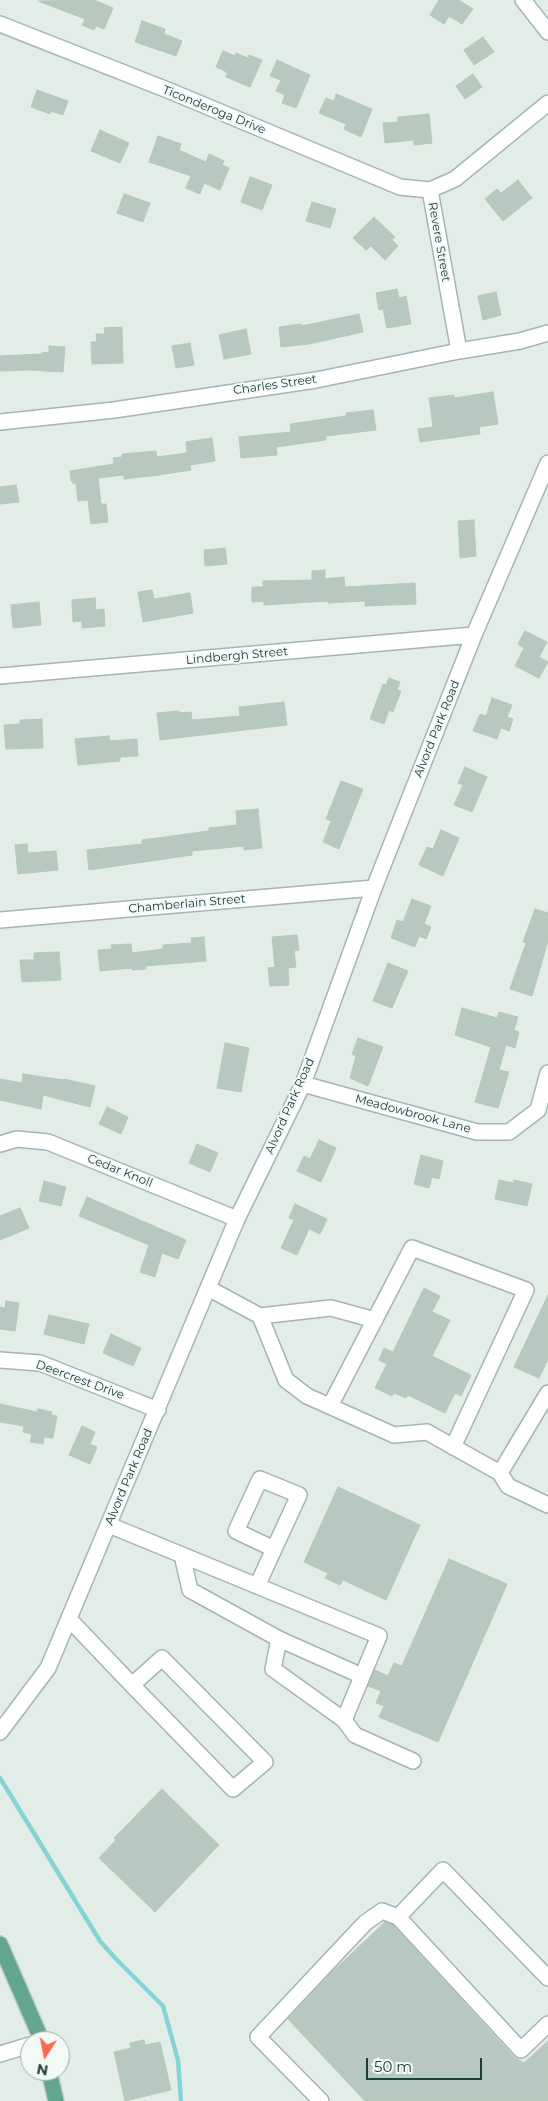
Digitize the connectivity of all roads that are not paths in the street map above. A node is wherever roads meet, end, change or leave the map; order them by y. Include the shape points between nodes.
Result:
1 (523, 0) edge
2 (0, 24) edge
3 (548, 32) edge
4 (548, 104) edge
5 (430, 190) junction
6 (548, 333) edge
7 (459, 351) junction
8 (0, 422) edge
9 (548, 463) edge
10 (474, 635) junction
11 (0, 676) edge
12 (374, 888) junction
13 (0, 920) edge
14 (548, 1073) edge
15 (303, 1084) junction
16 (0, 1144) edge
17 (237, 1219) junction
18 (208, 1288) junction
19 (260, 1316) junction
20 (375, 1320) junction
21 (0, 1360) edge
22 (548, 1393) edge
23 (330, 1406) junction
24 (158, 1410) junction
25 (453, 1447) junction
26 (500, 1473) junction
27 (548, 1506) edge
28 (109, 1525) junction
29 (274, 1549) junction
30 (182, 1555) junction
31 (257, 1586) junction
32 (69, 1619) junction
33 (279, 1639) junction
34 (362, 1676) junction
35 (132, 1685) junction
36 (344, 1720) junction
37 (0, 1732) edge
38 (413, 1760) dead end
39 (398, 1917) junction
40 (0, 1944) edge
41 (548, 1978) edge
42 (548, 2024) edge
43 (38, 2031) edge
44 (20, 2048) edge
45 (0, 2054) edge
46 (51, 2081) edge
47 (56, 2101) edge
48 (321, 2101) edge

1 - 3 street
2 - 5 street, Ticonderoga Drive via 400,187
4 - 5 street, Revere Street via 455,179
5 - 7 street, Revere Street
6 - 7 street, Charles Street
7 - 8 street, Charles Street via 316,380 114,410
9 - 10 street, Alvord Park Road
10 - 11 street, Lindbergh Street
10 - 12 street, Alvord Park Road
12 - 13 street, Chamberlain Street
12 - 15 street, Alvord Park Road
14 - 15 street, Meadowbrook Lane via 538,1110 509,1132 477,1132
15 - 17 street, Alvord Park Road
16 - 17 street, Cedar Knoll via 17,1139 48,1142
17 - 18 street, Alvord Park Road
18 - 19 street
18 - 24 street, Alvord Park Road
19 - 20 street via 331,1308
19 - 23 street via 286,1380 307,1396
20 - 23 street
20 - 25 street via 412,1248 526,1290
21 - 24 street, Deercrest Drive via 40,1363
22 - 26 street
23 - 25 street via 394,1435 427,1432
24 - 28 street, Alvord Park Road
25 - 26 street
26 - 27 street via 508,1486
28 - 30 street
28 - 32 street, Alvord Park Road
29 - 29 street via 299,1495 260,1479 236,1531
29 - 31 street
30 - 31 street
30 - 33 street via 190,1590
31 - 34 street via 380,1636
32 - 35 street
32 - 37 street, Alvord Park Road via 48,1668
33 - 34 street
33 - 36 street via 272,1669
34 - 36 street
35 - 35 street via 233,1789 265,1762 162,1658
36 - 38 street via 355,1735
39 - 41 street via 443,1870
39 - 42 street via 521,2050
39 - 48 street via 382,1911 365,1923 258,2037
40 - 43 main road
44 - 45 street
46 - 47 main road

